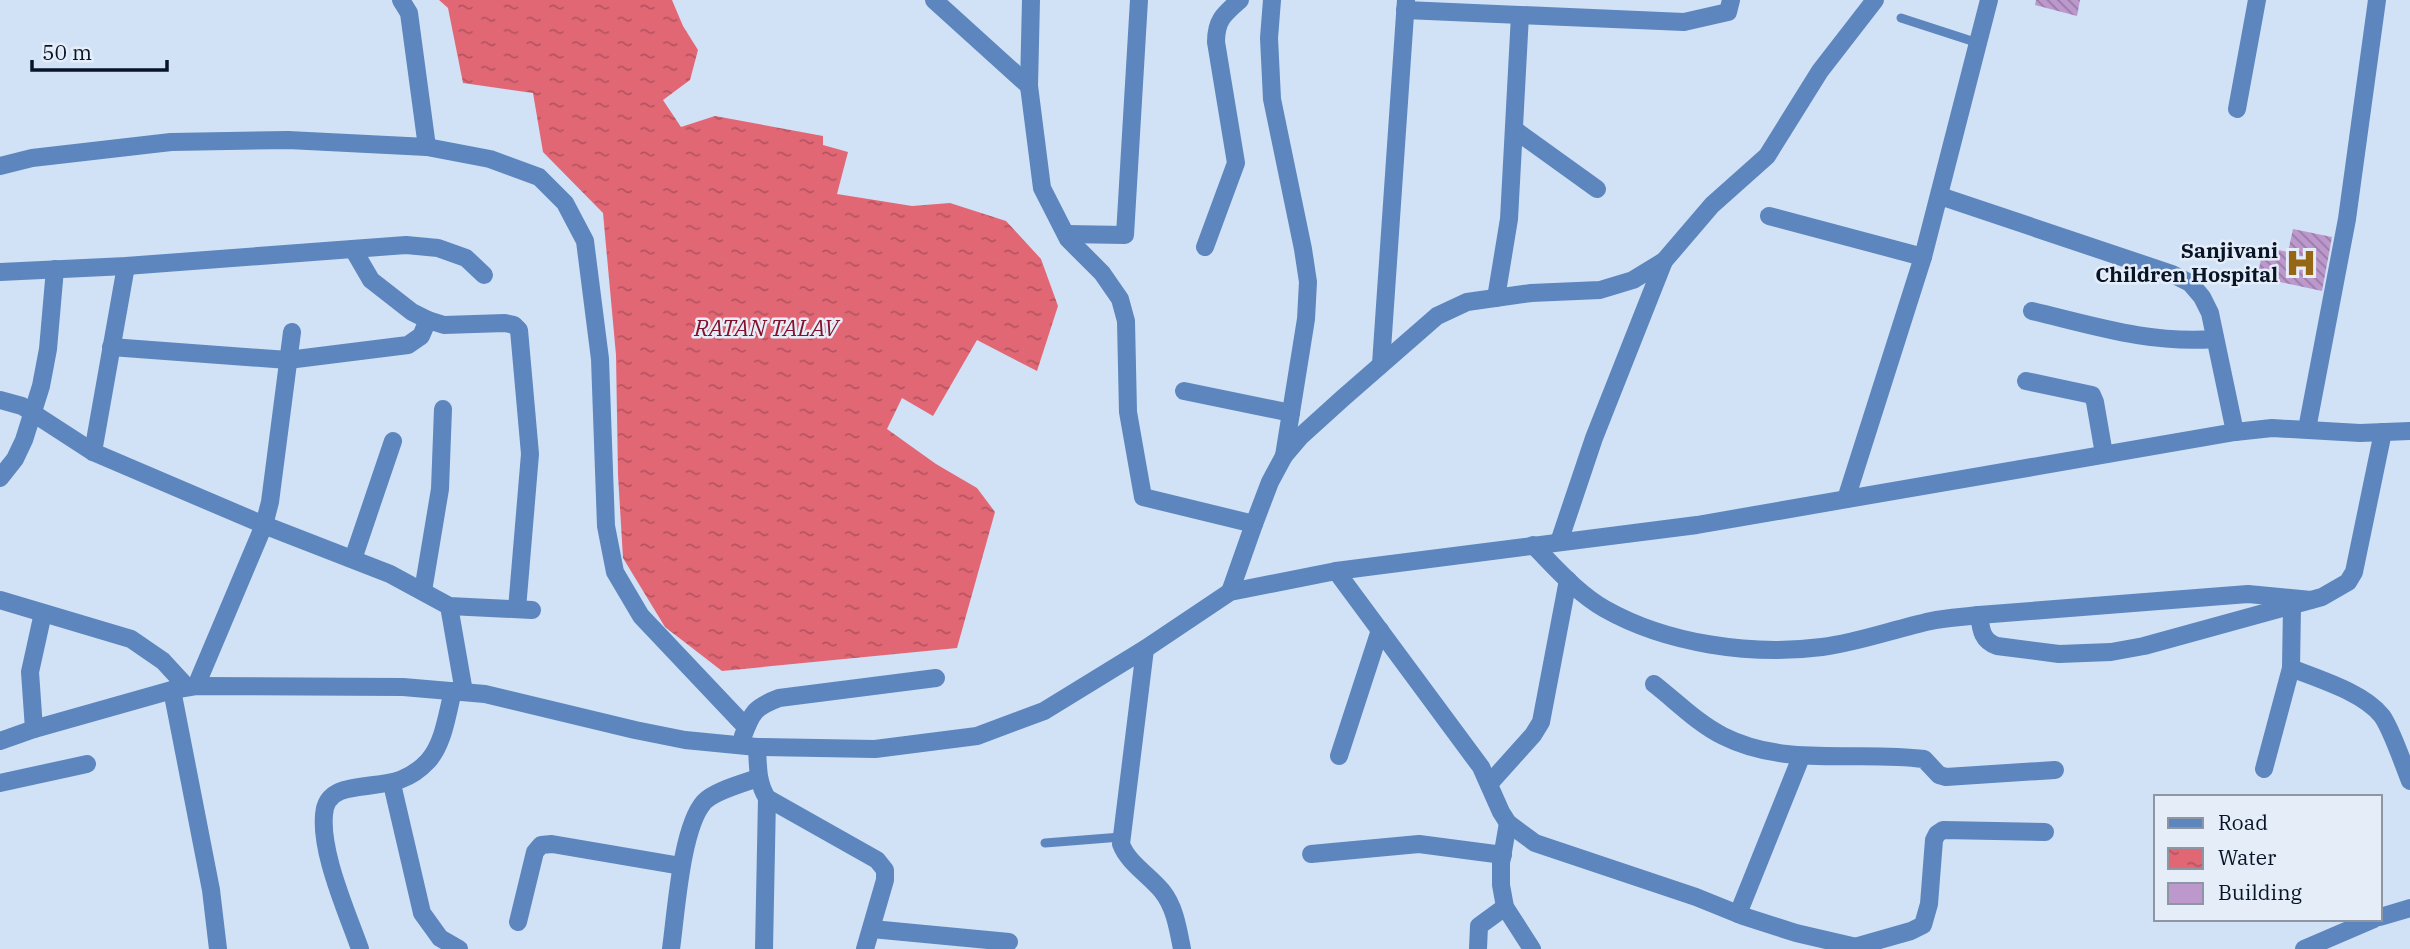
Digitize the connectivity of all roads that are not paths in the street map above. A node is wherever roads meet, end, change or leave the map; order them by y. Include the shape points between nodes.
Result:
1 (401, 0) edge
2 (934, 0) edge
3 (1031, 0) edge
4 (1139, 0) edge
5 (1240, 0) edge
6 (1272, 0) edge
7 (1731, 0) edge
8 (1875, 0) edge
9 (1989, 0) edge
10 (2257, 0) edge
11 (2377, 0) edge
12 (1405, 5) edge
13 (1520, 15) junction
14 (1901, 18) dead end
15 (1978, 43) junction
16 (1029, 86) junction
17 (2237, 109) dead end
18 (1515, 130) junction
19 (427, 147) junction
20 (0, 166) edge
21 (1597, 189) dead end
22 (1940, 196) junction
23 (1769, 216) dead end
24 (1066, 234) junction
25 (1205, 247) dead end
26 (353, 249) junction
27 (1923, 257) junction
28 (1664, 261) junction
29 (126, 267) junction
30 (55, 269) junction
31 (0, 272) edge
32 (484, 275) dead end
33 (1496, 298) junction
34 (2032, 311) dead end
35 (428, 320) junction
36 (292, 332) dead end
37 (2215, 339) junction
38 (111, 347) junction
39 (288, 360) junction
40 (1381, 364) junction
41 (2026, 381) dead end
42 (1184, 391) dead end
43 (0, 400) edge
44 (443, 409) dead end
45 (32, 412) junction
46 (1291, 413) junction
47 (2307, 429) junction
48 (2410, 431) edge
49 (2235, 432) junction
50 (2383, 432) junction
51 (393, 441) dead end
52 (93, 452) junction
53 (2104, 454) junction
54 (1284, 456) junction
55 (0, 478) edge
56 (1846, 499) junction
57 (1254, 524) junction
58 (264, 525) junction
59 (1559, 542) junction
60 (1533, 545) junction
61 (353, 559) junction
62 (1336, 570) junction
63 (1568, 580) junction
64 (423, 591) junction
65 (1230, 592) junction
66 (0, 600) edge
67 (2311, 600) junction
68 (449, 606) junction
69 (2292, 606) junction
70 (43, 613) junction
71 (1979, 615) junction
72 (1380, 630) junction
73 (1145, 649) junction
74 (2291, 668) junction
75 (936, 678) dead end
76 (1654, 684) dead end
77 (185, 688) junction
78 (459, 691) junction
79 (746, 727) junction
80 (34, 729) junction
81 (0, 741) edge
82 (748, 746) junction
83 (1339, 756) dead end
84 (1801, 757) junction
85 (88, 764) dead end
86 (2264, 769) dead end
87 (2055, 770) dead end
88 (758, 778) junction
89 (2410, 781) edge
90 (0, 783) edge
91 (392, 784) junction
92 (1489, 784) junction
93 (767, 798) junction
94 (1508, 823) junction
95 (2045, 832) dead end
96 (1121, 837) junction
97 (1045, 843) dead end
98 (1311, 854) dead end
99 (1503, 855) junction
100 (681, 866) junction
101 (1505, 907) junction
102 (2406, 909) edge
103 (1738, 914) junction
104 (2382, 917) edge
105 (2370, 921) edge
106 (518, 922) dead end
107 (872, 929) junction
108 (1009, 942) dead end
109 (1860, 948) edge
110 (218, 949) edge
111 (360, 949) edge
112 (459, 949) edge
113 (671, 949) edge
114 (764, 949) edge
115 (865, 949) edge
116 (1182, 949) edge
117 (1478, 949) edge
118 (1532, 949) edge
119 (2304, 949) edge

1 - 19 street via 409,13
2 - 16 street
3 - 16 street
4 - 24 street via 1125,235
5 - 25 street via 1216,27 1236,163
6 - 46 street via 1272,99 1308,282
7 - 13 street via 1728,12 1684,22
8 - 28 street via 1820,71 1767,156 1712,205
9 - 15 street
10 - 17 street
11 - 47 street via 2347,219
12 - 13 street
12 - 40 street
13 - 18 street
14 - 15 lane
15 - 22 street
16 - 24 street via 1042,188
18 - 21 street
18 - 33 street via 1509,219
19 - 20 street via 288,139 172,142 32,158
19 - 79 street via 490,159 540,177 565,203 585,241 600,359 606,526 615,572 641,616
22 - 27 street
22 - 37 street via 2134,260 2189,283 2210,313
23 - 27 street
24 - 57 street via 1120,299 1126,321 1128,412 1143,497
26 - 29 street
26 - 32 street via 438,248 467,258
26 - 35 street via 371,279
27 - 56 street
28 - 33 street via 1633,280 1600,290
28 - 59 street via 1594,438
29 - 30 street
29 - 38 street
30 - 31 street
30 - 45 street via 48,349
33 - 40 street via 1467,302 1437,316
34 - 37 street via 2148,338
35 - 39 street via 421,336 408,345
35 - 68 street via 444,325 505,323 519,330 530,454 524,610
36 - 39 street
37 - 49 street
38 - 39 street
38 - 52 street
39 - 58 street
40 - 54 street
41 - 53 street via 2092,395
42 - 46 street
43 - 45 street
44 - 64 street via 440,489
45 - 52 street
45 - 55 street via 15,459
46 - 54 street
47 - 49 street
47 - 50 street
48 - 50 street
49 - 53 street
50 - 67 street via 2354,572 2340,589
51 - 61 street
52 - 58 street
53 - 56 street
54 - 57 street
56 - 59 street via 1697,525
57 - 65 street
58 - 61 street
58 - 77 street
59 - 60 street
60 - 62 street
60 - 63 street
61 - 64 street
62 - 65 street
62 - 72 street
63 - 71 street via 1604,608 1644,627 1693,641 1753,649 1821,647 1934,620
63 - 92 street via 1541,722
64 - 68 street
65 - 73 street
66 - 70 street
67 - 69 street
67 - 71 street via 2248,594
68 - 78 street
69 - 71 street via 2144,646 2090,654 1988,643
69 - 74 street
70 - 77 street via 131,639 163,661
70 - 80 street via 30,671
72 - 83 street
72 - 92 street via 1481,766
73 - 82 street via 1044,711 978,736 875,749
73 - 96 street
74 - 86 street
74 - 89 street via 2348,691 2371,706 2382,717
75 - 79 street via 779,698 751,714
76 - 84 street via 1723,736
77 - 78 street
77 - 80 street
77 - 110 street
78 - 82 street via 685,740
78 - 91 street via 440,743 428,761
79 - 82 street
80 - 81 street
82 - 88 street
84 - 87 street via 1924,759 1946,777
84 - 103 street
85 - 90 street
88 - 93 street
88 - 100 street via 705,801 692,825
91 - 111 street via 334,793 326,806 324,830 330,859
91 - 112 street via 422,913 440,938
92 - 94 street
93 - 107 street via 877,860 885,870 885,880
93 - 114 street
94 - 99 street
94 - 103 street via 1535,843
95 - 109 street via 1942,830 1934,840 1923,925
96 - 97 lane
96 - 116 street via 1126,854 1167,898
98 - 99 street via 1419,844
99 - 101 street
100 - 106 street via 541,845 535,852
100 - 113 street
101 - 117 street via 1479,926
101 - 118 street
102 - 104 street
103 - 109 street
105 - 119 street
107 - 108 street
107 - 115 street

